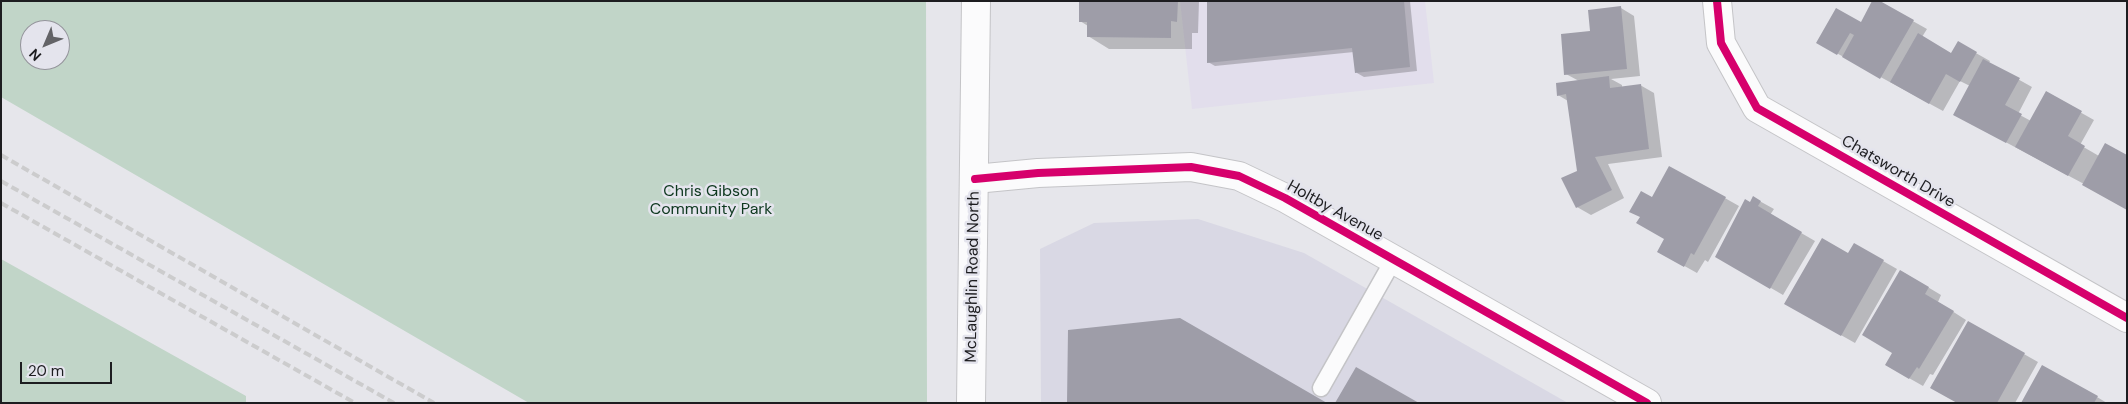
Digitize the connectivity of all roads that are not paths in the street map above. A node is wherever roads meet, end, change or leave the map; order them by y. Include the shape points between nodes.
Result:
1 (976, 1) edge
2 (1717, 1) edge
3 (975, 179) junction
4 (1394, 259) junction
5 (2127, 318) edge
6 (1321, 388) dead end
7 (971, 403) edge
8 (1648, 403) edge

1 - 3 street, McLaughlin Road North
2 - 5 street, Chatsworth Drive via 1721,44 1757,108
3 - 4 street, Holtby Avenue via 1191,167 1239,176
3 - 7 street, McLaughlin Road North
4 - 6 lane
4 - 8 street, Holtby Avenue

